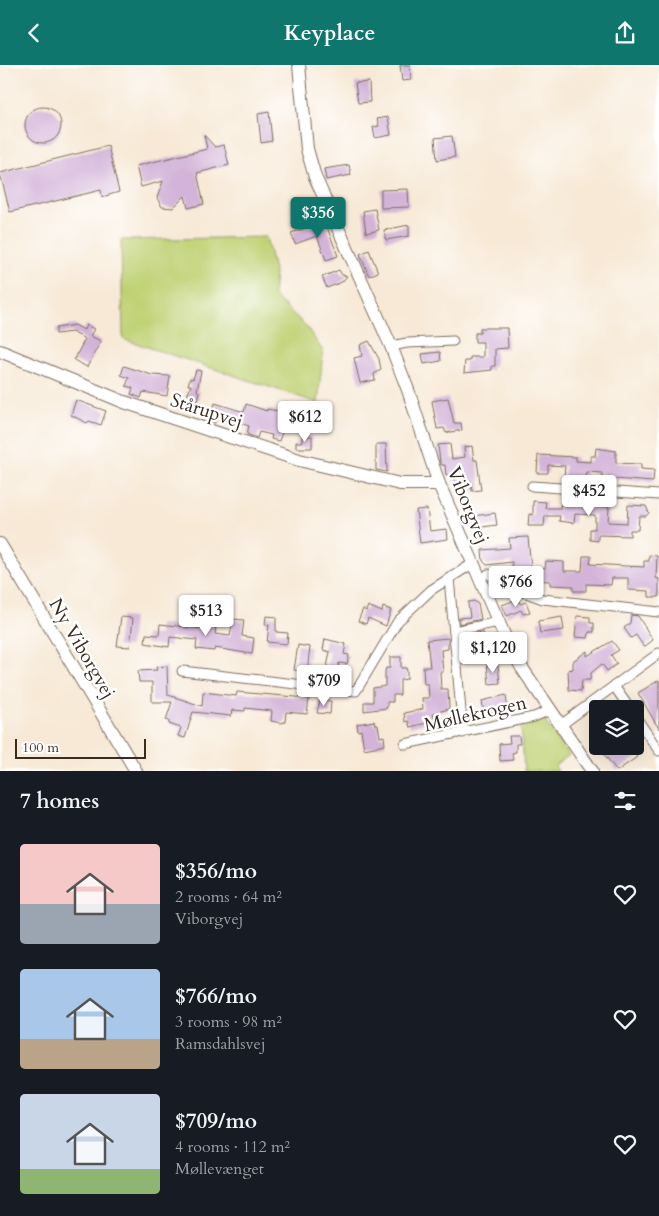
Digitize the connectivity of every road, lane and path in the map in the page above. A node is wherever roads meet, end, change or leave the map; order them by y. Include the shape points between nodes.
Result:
1 (299, 65) edge
2 (453, 341) dead end
3 (391, 346) junction
4 (0, 351) edge
5 (439, 484) junction
6 (532, 487) dead end
7 (659, 495) edge
8 (0, 544) edge
9 (472, 563) junction
10 (488, 574) dead end
11 (449, 578) junction
12 (659, 612) edge
13 (499, 622) junction
14 (454, 631) junction
15 (659, 653) edge
16 (182, 671) dead end
17 (614, 687) junction
18 (623, 700) edge
19 (550, 710) junction
20 (561, 725) junction
21 (644, 730) edge
22 (463, 733) junction
23 (405, 745) dead end
24 (659, 751) edge
25 (136, 771) edge
26 (592, 771) edge

1 - 3 street, Viborgvej via 307,149 315,177
2 - 3 street
3 - 5 street, Viborgvej
4 - 5 street, Stårupvej via 124,402 299,460 392,483
5 - 9 street, Viborgvej
6 - 7 street
8 - 25 street, Ny Viborgvej
9 - 11 street
9 - 13 street, Viborgvej
10 - 12 street via 521,592 543,599
11 - 14 street
11 - 16 street via 416,601 398,621 356,691
13 - 14 street
13 - 19 street, Viborgvej via 522,668
14 - 22 street
15 - 17 street
17 - 18 street
17 - 20 street
19 - 20 street, Viborgvej
19 - 22 street, Møllekrogen via 534,717
20 - 26 street, Viborgvej
21 - 24 street
22 - 23 street, Møllekrogen

